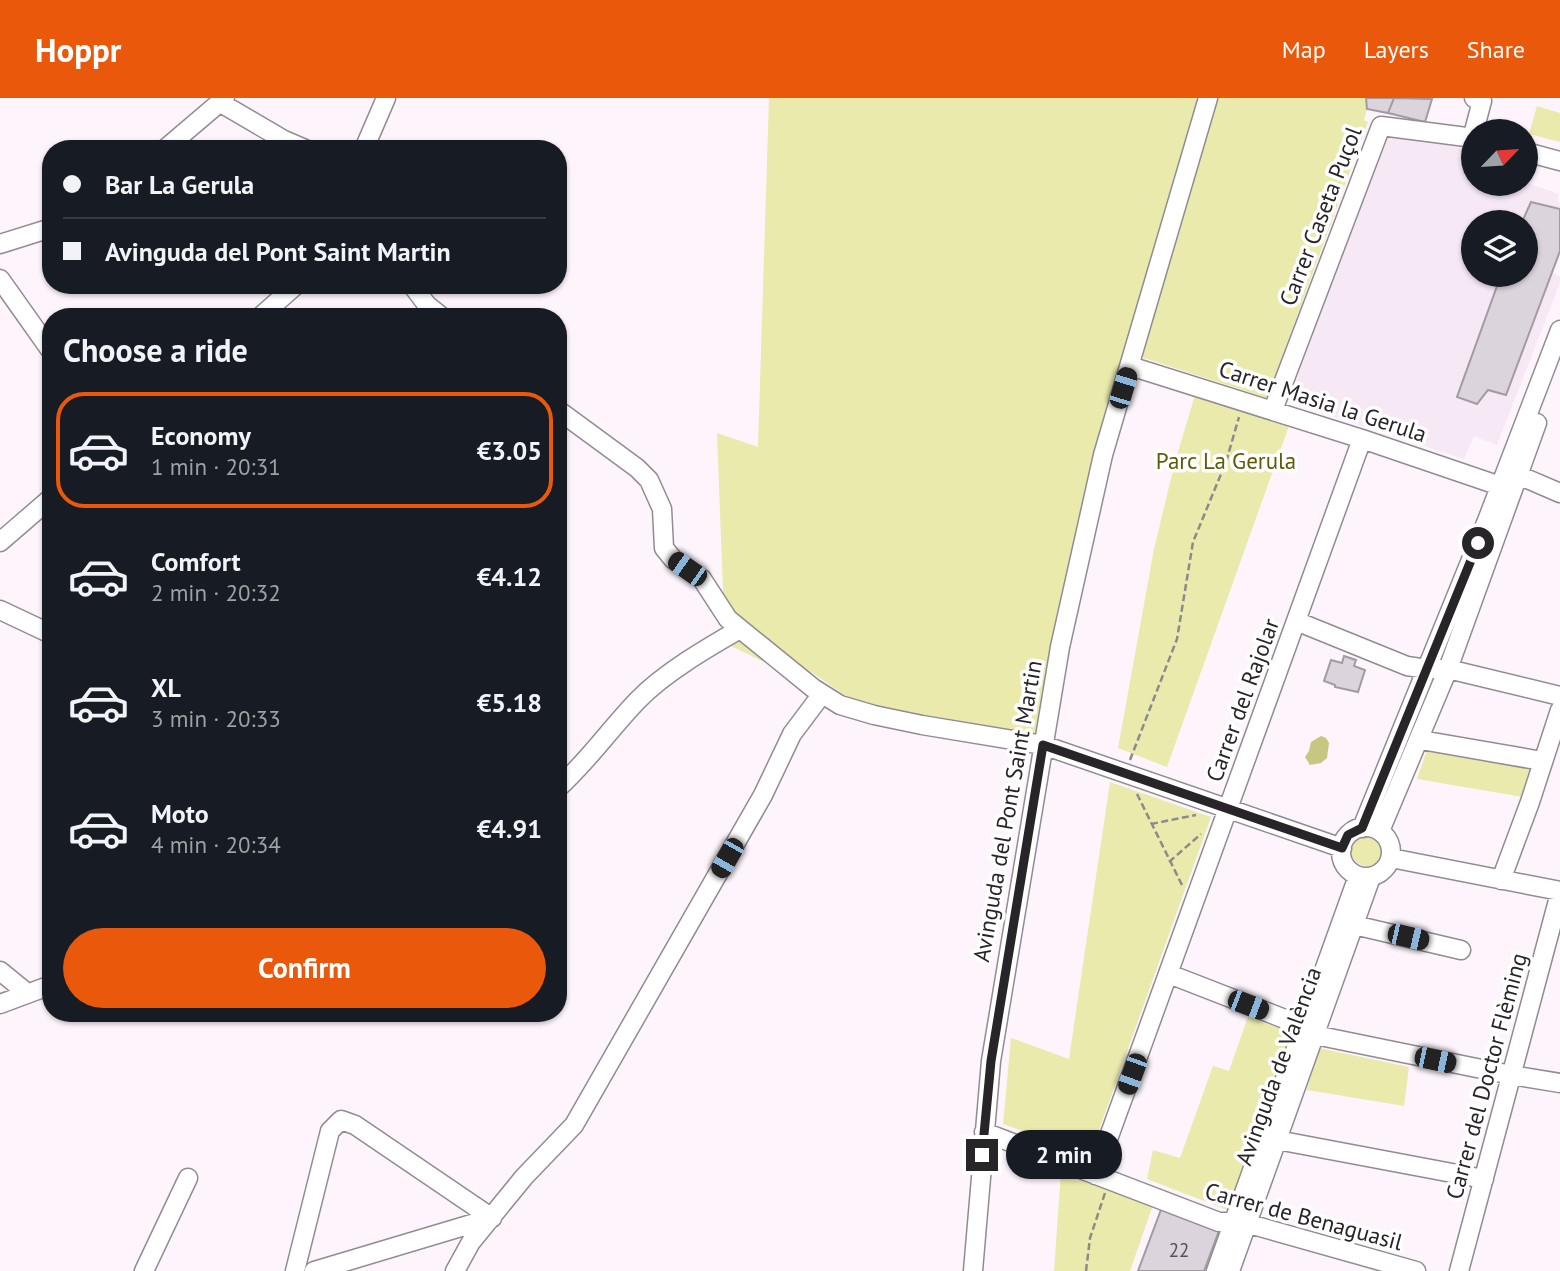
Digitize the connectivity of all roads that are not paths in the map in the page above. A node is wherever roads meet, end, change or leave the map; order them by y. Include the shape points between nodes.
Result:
1 (386, 98) edge
2 (1208, 98) edge
3 (1474, 98) edge
4 (222, 100) edge
5 (1478, 119) edge
6 (1461, 135) edge
7 (175, 140) edge
8 (284, 140) edge
9 (368, 140) edge
10 (1538, 156) edge
11 (1560, 162) edge
12 (42, 231) edge
13 (0, 244) edge
14 (0, 279) edge
15 (286, 294) edge
16 (418, 294) edge
17 (270, 308) edge
18 (432, 308) edge
19 (1560, 330) edge
20 (42, 338) edge
21 (1130, 366) junction
22 (1559, 367) edge
23 (1273, 410) junction
24 (567, 417) edge
25 (1362, 439) junction
26 (1510, 484) junction
27 (1560, 494) edge
28 (42, 506) edge
29 (0, 542) edge
30 (0, 610) edge
31 (1296, 621) junction
32 (740, 629) junction
33 (42, 630) edge
34 (1448, 669) junction
35 (1427, 670) junction
36 (822, 694) junction
37 (1560, 696) edge
38 (1560, 710) edge
39 (1420, 740) junction
40 (1043, 745) junction
41 (1542, 761) junction
42 (567, 780) edge
43 (1229, 808) junction
44 (1362, 828) junction
45 (1380, 831) junction
46 (1342, 848) junction
47 (1391, 858) junction
48 (1364, 876) junction
49 (1501, 880) junction
50 (1560, 892) edge
51 (1354, 925) junction
52 (1461, 950) dead end
53 (0, 971) edge
54 (1169, 974) junction
55 (42, 988) edge
56 (27, 993) junction
57 (0, 1004) edge
58 (1309, 1033) junction
59 (1511, 1075) junction
60 (1560, 1083) edge
61 (984, 1132) junction
62 (1277, 1140) junction
63 (188, 1178) dead end
64 (1102, 1178) junction
65 (1484, 1179) junction
66 (492, 1218) junction
67 (1240, 1223) junction
68 (144, 1271) edge
69 (295, 1271) edge
70 (314, 1271) edge
71 (455, 1271) edge
72 (973, 1271) edge
73 (1216, 1271) edge
74 (1230, 1271) edge
75 (1416, 1271) edge
76 (1459, 1271) edge

1 - 9 street
2 - 21 street, Avinguda del Pont Saint Martin
3 - 5 street via 1482,100
4 - 7 street
4 - 8 street
6 - 23 street, Carrer Caseta Puçol via 1381,126
10 - 11 street
12 - 13 street
14 - 20 street
15 - 17 street
16 - 18 street
19 - 26 street
21 - 23 street, Carrer Masia la Gerula
21 - 40 street, Avinguda del Pont Saint Martin via 1095,493
22 - 26 street
23 - 25 street, Carrer Masia la Gerula
24 - 32 street via 649,480 662,509 664,548 702,579 716,604
25 - 26 street, Carrer Masia la Gerula
25 - 31 street, Carrer del Rajolar
26 - 27 street, Carrer Masia la Gerula
26 - 34 street
26 - 35 street
28 - 29 street
30 - 33 street
31 - 35 street via 1406,666
31 - 43 street, Carrer del Rajolar
32 - 36 street
32 - 42 street via 640,698
34 - 35 street
34 - 37 street
34 - 39 street
35 - 44 street
36 - 40 street via 874,715
36 - 66 street via 792,734 763,795 574,1125
38 - 41 street
39 - 41 street
39 - 45 street
40 - 43 street
40 - 61 street, Avinguda del Pont Saint Martin
41 - 49 street
43 - 46 street
43 - 54 street, Carrer del Rajolar
44 - 45 street
44 - 46 street via 1348,835
45 - 47 street via 1390,843
46 - 48 street via 1347,868
47 - 48 street via 1384,870
47 - 49 street
48 - 51 street, Avinguda de València
48 - 58 street, Avinguda de València
49 - 50 street
50 - 59 street, Carrer del Doctor Flèming
51 - 52 street
51 - 58 street, Avinguda de València
53 - 56 street
54 - 58 street via 1290,1021
54 - 64 street, Carrer del Rajolar
55 - 56 street
56 - 57 street
58 - 59 street
58 - 62 street, Avinguda de València
58 - 67 street, Avinguda de València
59 - 60 street
59 - 65 street, Carrer del Doctor Flèming
61 - 64 street, Carrer de Benaguasil
61 - 72 street, Avinguda del Pont Saint Martin
62 - 65 street
62 - 67 street, Avinguda de València
63 - 68 street
64 - 67 street, Carrer de Benaguasil via 1219,1222
65 - 76 street, Carrer del Doctor Flèming
66 - 69 street via 341,1120 330,1131
66 - 70 street
66 - 71 street
67 - 73 street, Avinguda de València
67 - 74 street, Avinguda de València
67 - 75 street, Carrer de Benaguasil

